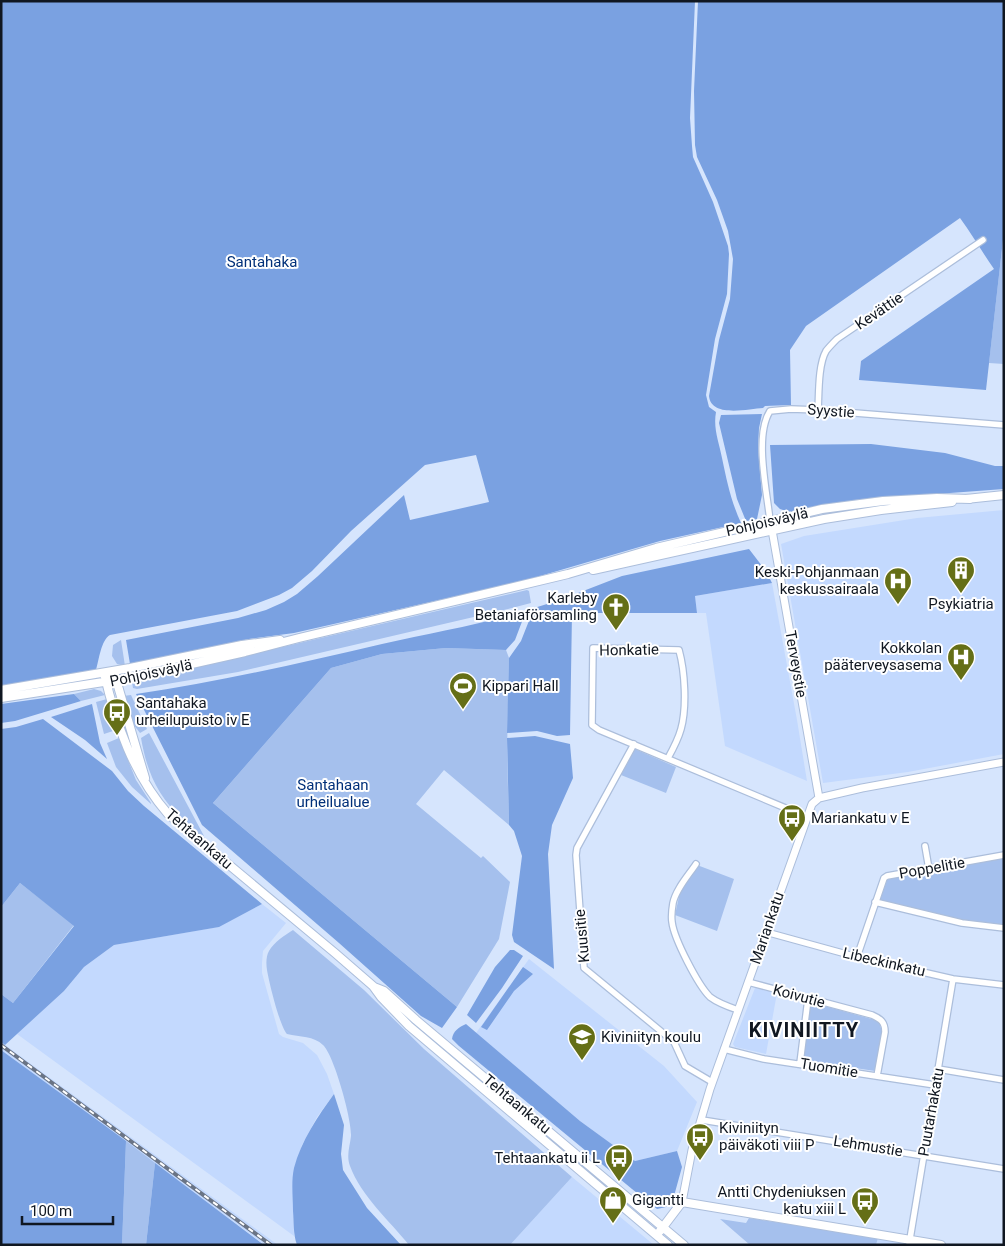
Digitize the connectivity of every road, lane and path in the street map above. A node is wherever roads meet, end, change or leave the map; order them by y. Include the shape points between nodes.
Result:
1 (983, 240) dead end
2 (818, 410) junction
3 (1004, 425) edge
4 (1004, 495) edge
5 (970, 498) junction
6 (770, 521) junction
7 (772, 530) junction
8 (568, 574) junction
9 (299, 638) junction
10 (114, 671) junction
11 (104, 672) junction
12 (116, 680) junction
13 (106, 682) junction
14 (1, 690) edge
15 (1, 698) edge
16 (634, 744) junction
17 (668, 758) junction
18 (1004, 762) edge
19 (147, 784) junction
20 (819, 798) junction
21 (806, 817) junction
22 (925, 846) dead end
23 (1004, 855) edge
24 (696, 864) dead end
25 (929, 869) junction
26 (875, 902) junction
27 (1004, 928) edge
28 (766, 932) junction
29 (857, 957) junction
30 (953, 979) junction
31 (748, 982) junction
32 (1004, 984) edge
33 (373, 986) junction
34 (808, 999) junction
35 (738, 1010) junction
36 (724, 1049) junction
37 (800, 1064) junction
38 (938, 1069) junction
39 (877, 1076) junction
40 (1004, 1080) edge
41 (712, 1082) junction
42 (935, 1085) junction
43 (702, 1120) junction
44 (924, 1155) junction
45 (1004, 1169) edge
46 (682, 1202) junction
47 (664, 1227) junction
48 (657, 1235) junction
49 (910, 1242) edge
50 (668, 1245) edge
51 (684, 1245) edge
52 (941, 1245) edge

1 - 2 street, Kevättie via 827,349
2 - 3 street, Syystie
2 - 6 street, Syystie via 770,410 765,418 762,448
4 - 5 main road, Pohjoisväylä
5 - 6 main road, Pohjoisväylä via 884,501 822,509
5 - 7 main road, Pohjoisväylä via 847,515
6 - 7 main road
6 - 8 main road, Pohjoisväylä via 656,548
7 - 8 main road, Pohjoisväylä via 609,568
7 - 20 street, Terveystie
8 - 9 main road, Pohjoisväylä
9 - 10 main road, Pohjoisväylä via 242,645
9 - 12 main road, Pohjoisväylä
10 - 11 main road, Pohjoisväylä
10 - 12 main road, Tehtaankatu
11 - 13 main road, Tehtaankatu
11 - 14 main road, Pohjoisväylä
12 - 13 main road, Pohjoisväylä
12 - 19 main road, Tehtaankatu
13 - 15 main road, Pohjoisväylä
13 - 19 main road, Tehtaankatu via 124,742 136,770
16 - 17 street, Honkatie
16 - 17 street, Honkatie via 592,725 593,648 679,650 683,672 683,721
16 - 41 street, Kuusitie via 577,848 584,968 674,1042 685,1066
17 - 21 street, Honkatie
18 - 20 street
19 - 33 main road, Tehtaankatu via 173,818
20 - 21 street, Mariankatu
21 - 28 street, Mariankatu
22 - 25 street
23 - 25 street, Poppelitie
24 - 35 street via 675,896 671,921 705,991 711,998
25 - 26 street, Poppelitie via 887,876
26 - 27 street via 962,924
26 - 29 street, Poppelitie
28 - 29 street, Libeckinkatu
28 - 31 street, Mariankatu
29 - 30 street, Libeckinkatu
30 - 32 street, Libeckinkatu
30 - 38 street, Puutarhakatu
31 - 34 street, Koivutie
31 - 35 street, Mariankatu
33 - 47 main road, Tehtaankatu via 384,991
33 - 48 main road, Tehtaankatu via 410,1026
34 - 37 street
34 - 39 street, Koivutie via 881,1019 885,1032
35 - 36 street, Mariankatu
36 - 37 street, Tuomitie
36 - 41 street, Mariankatu
37 - 39 street, Tuomitie
38 - 40 street
38 - 42 street, Puutarhakatu
39 - 42 street, Tuomitie
41 - 43 street, Mariankatu
42 - 44 street, Puutarhakatu
43 - 44 street, Lehmustie
43 - 46 street, Mariankatu via 692,1150
44 - 45 street, Lehmustie
44 - 49 street, Puutarhakatu
46 - 47 main road, Mariankatu
46 - 49 main road
47 - 48 main road, Mariankatu
47 - 51 main road, Tehtaankatu
48 - 50 main road, Tehtaankatu
49 - 52 main road

